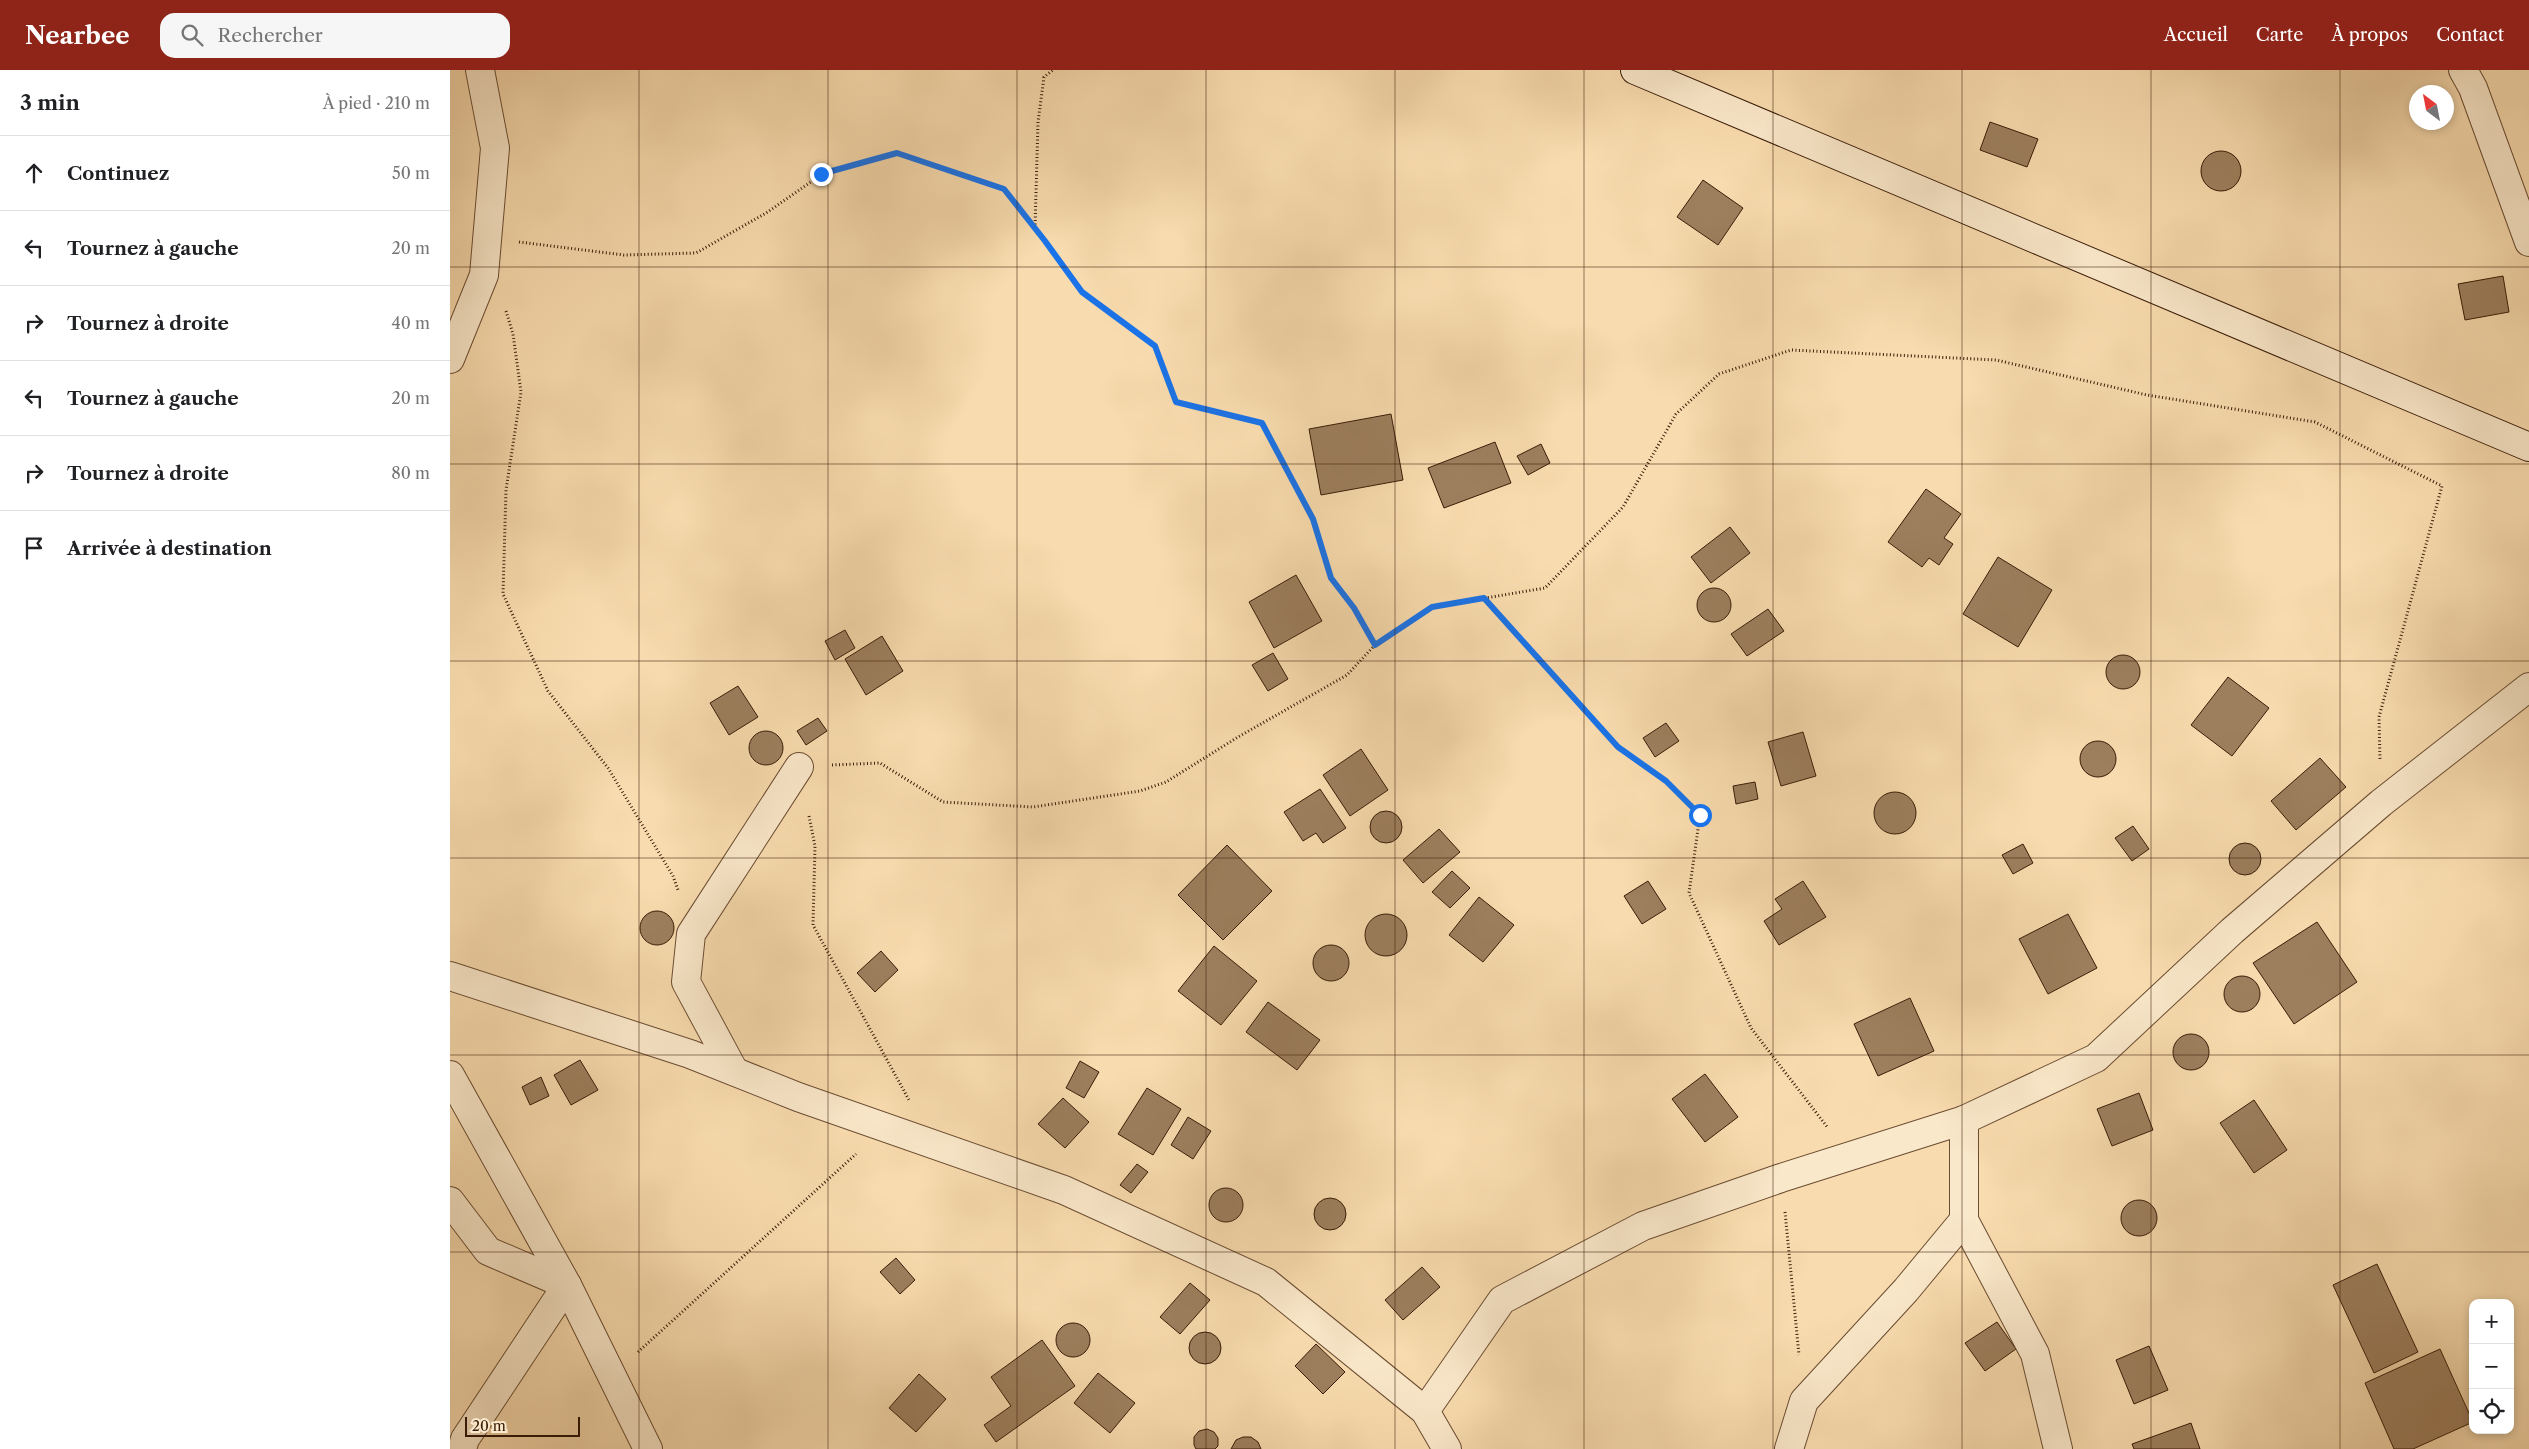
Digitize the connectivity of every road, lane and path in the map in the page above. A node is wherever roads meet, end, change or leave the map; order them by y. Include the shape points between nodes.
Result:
1 (480, 70) edge
2 (1053, 70) edge
3 (1635, 70) edge
4 (2463, 70) edge
5 (1035, 228) junction
6 (487, 238) junction
7 (2529, 242) edge
8 (505, 305) dead end
9 (450, 359) edge
10 (2529, 447) edge
11 (1484, 598) junction
12 (1375, 645) junction
13 (2529, 687) edge
14 (799, 767) junction
15 (2381, 803) junction
16 (691, 934) junction
17 (450, 976) edge
18 (734, 1071) junction
19 (450, 1075) edge
20 (1964, 1120) junction
21 (885, 1128) junction
22 (932, 1144) junction
23 (1850, 1157) junction
24 (1782, 1178) junction
25 (450, 1201) edge
26 (1964, 1220) junction
27 (568, 1285) junction
28 (612, 1376) junction
29 (1804, 1401) junction
30 (1425, 1411) junction
31 (462, 1449) edge
32 (648, 1449) edge
33 (1447, 1449) edge
34 (1789, 1449) edge
35 (2058, 1449) edge

1 - 6 street via 495,148
2 - 5 path via 1044,77 1038,122
3 - 10 street
4 - 7 street
5 - 6 path via 1004,189 897,153 821,174 766,213 696,253 624,255
5 - 12 path via 1082,292 1155,346 1176,402 1262,423 1313,519 1331,578 1354,608
6 - 9 street via 484,275
8 - 16 path via 513,334 521,392 506,490 503,594 548,691 608,768 674,876
11 - 12 path via 1432,607
11 - 15 path via 1545,588 1624,507 1676,414 1719,374 1791,350 1996,360 2147,395 2315,422 2442,486 2379,717
11 - 23 path via 1618,747 1666,781 1700,815 1689,893 1751,1028
12 - 14 path via 1347,675 1166,782 1140,791 1033,807 943,802 880,763
13 - 15 street
14 - 16 street
14 - 22 path via 815,846 813,925
15 - 20 street via 2232,931 2096,1058
16 - 18 street via 686,982
17 - 18 street via 569,1013
18 - 21 street
19 - 27 street
20 - 23 street
20 - 26 street
21 - 22 street
21 - 28 path
22 - 30 street via 1064,1190 1266,1282
23 - 24 street
24 - 29 path
24 - 30 street via 1643,1226 1502,1300
25 - 27 street via 488,1251
26 - 29 street via 1906,1290
26 - 35 street via 2035,1354
27 - 28 street
27 - 31 street via 465,1438
28 - 32 street
29 - 34 street
30 - 33 street

